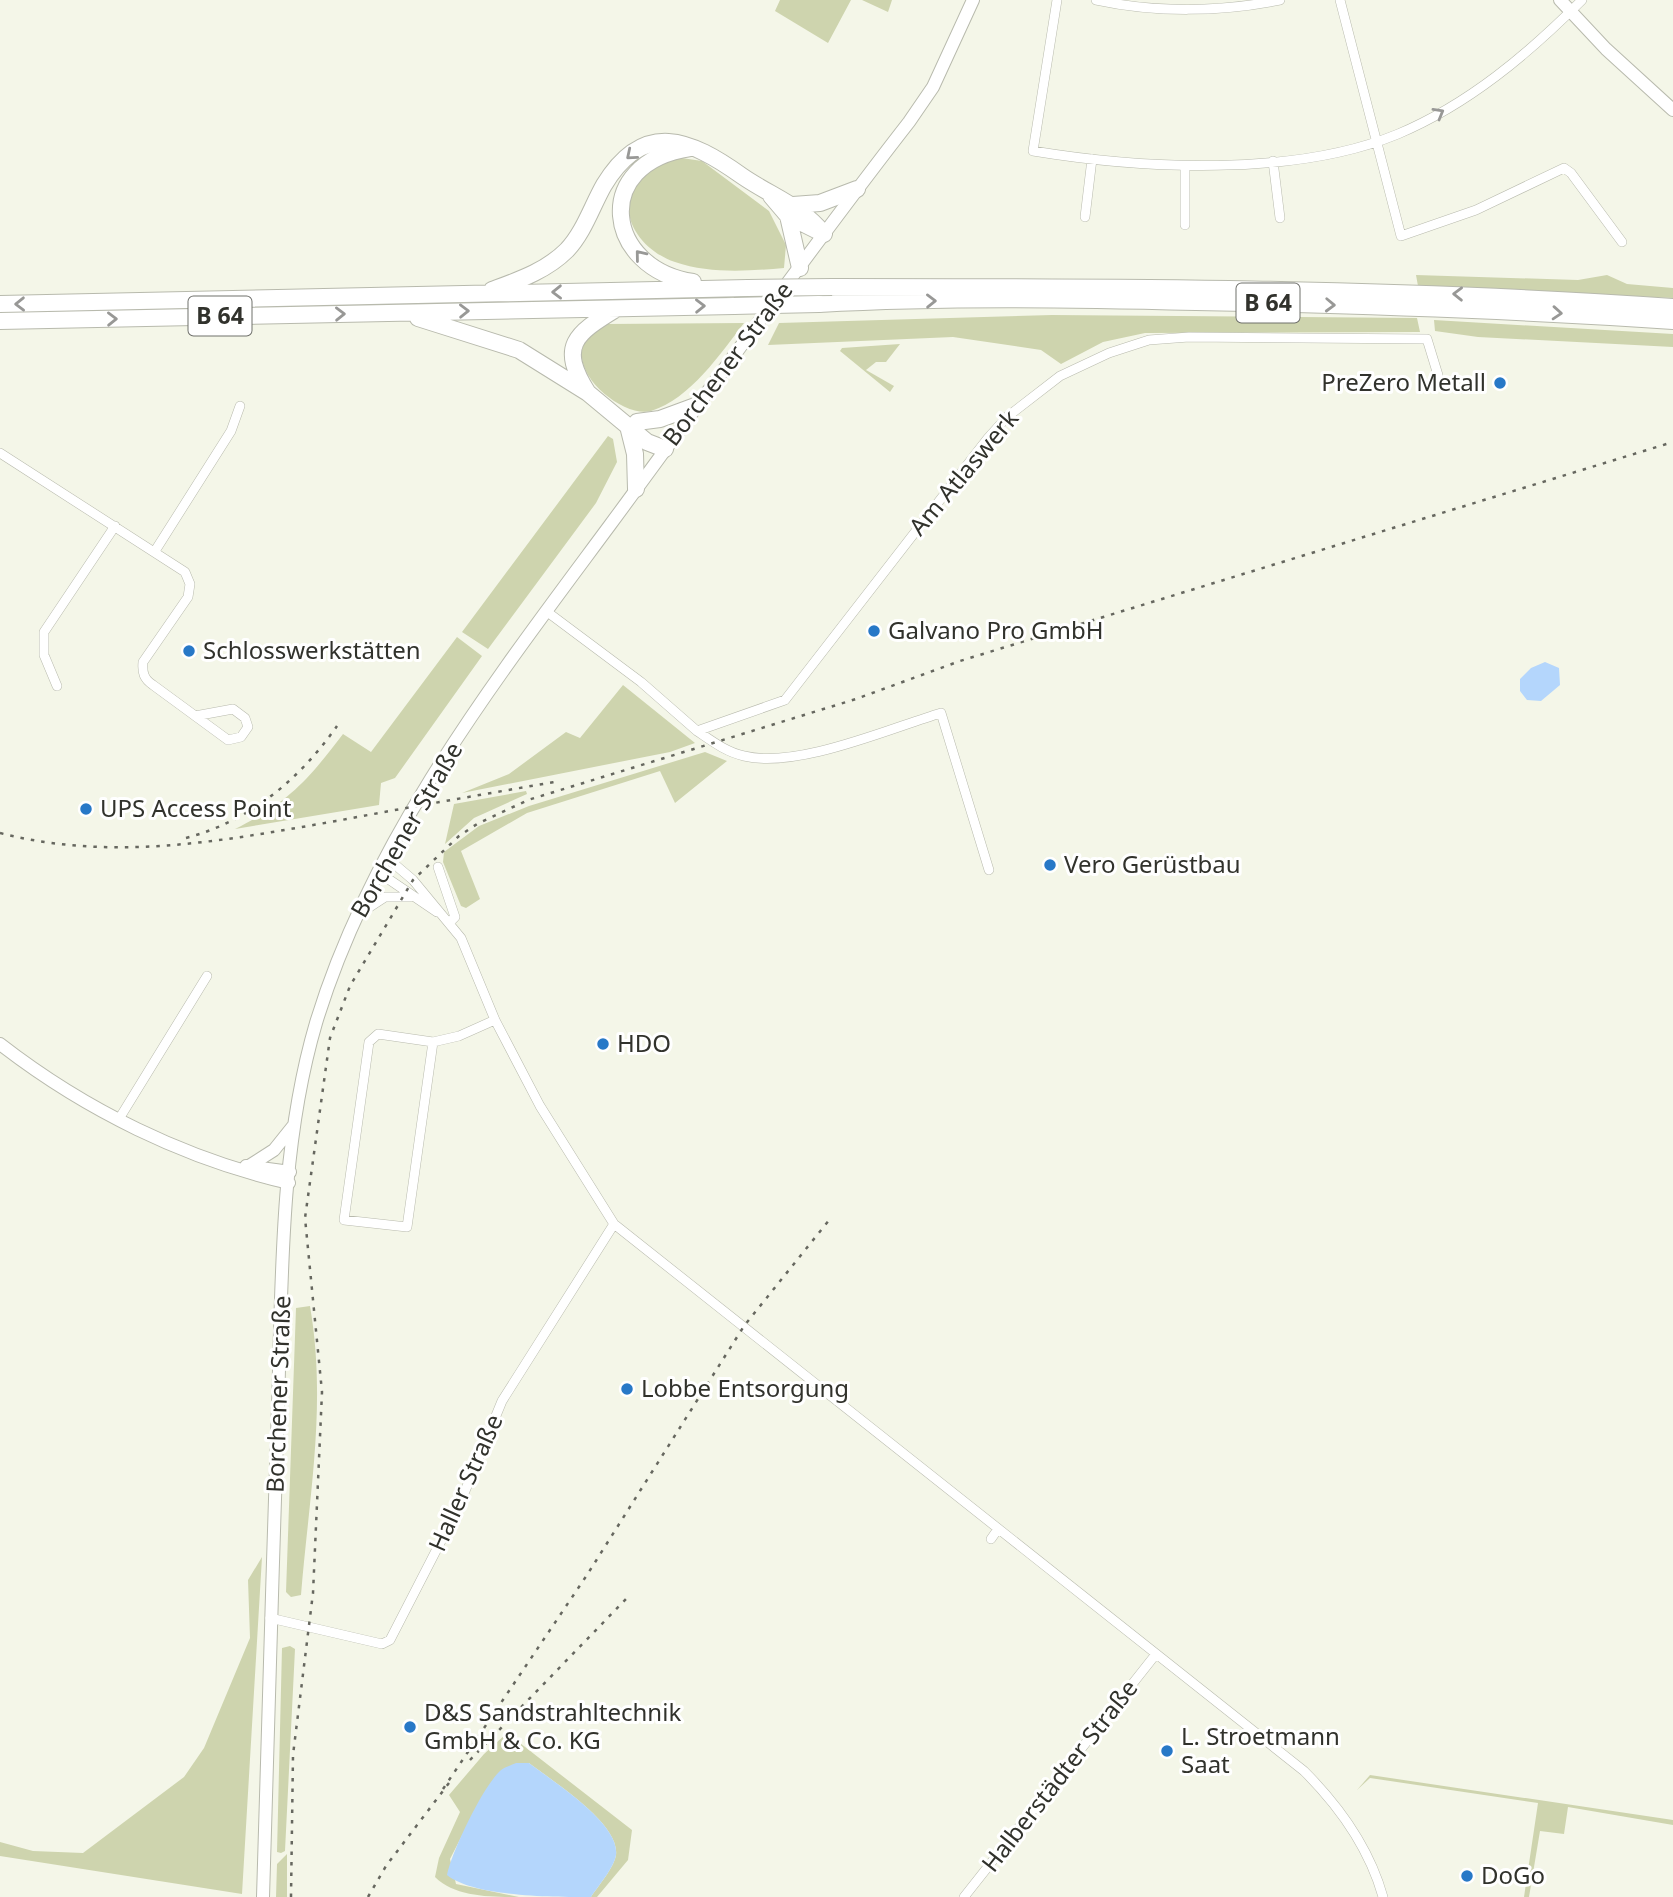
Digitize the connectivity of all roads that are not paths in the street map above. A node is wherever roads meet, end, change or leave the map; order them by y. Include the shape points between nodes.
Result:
1 (973, 0) edge
2 (1057, 0) edge
3 (1097, 0) edge
4 (1280, 0) edge
5 (1340, 0) edge
6 (1560, 0) edge
7 (1582, 0) edge
8 (1572, 10) junction
9 (1671, 104) edge
10 (1378, 142) junction
11 (694, 147) junction
12 (1092, 159) junction
13 (1273, 161) junction
14 (1185, 166) junction
15 (857, 189) junction
16 (791, 211) junction
17 (1086, 217) dead end
18 (1280, 218) dead end
19 (1185, 225) dead end
20 (824, 234) junction
21 (1622, 242) dead end
22 (800, 268) junction
23 (748, 288) junction
24 (480, 294) junction
25 (0, 304) edge
26 (1673, 307) edge
27 (618, 308) junction
28 (395, 312) junction
29 (0, 321) edge
30 (1673, 321) edge
31 (1438, 375) dead end
32 (588, 393) junction
33 (698, 405) junction
34 (240, 406) dead end
35 (633, 426) junction
36 (665, 449) junction
37 (0, 453) edge
38 (636, 489) junction
39 (115, 526) junction
40 (155, 551) junction
41 (546, 611) junction
42 (57, 686) dead end
43 (195, 716) junction
44 (697, 731) junction
45 (386, 857) junction
46 (438, 867) dead end
47 (989, 870) dead end
48 (378, 873) junction
49 (412, 897) junction
50 (356, 916) junction
51 (447, 919) junction
52 (207, 976) dead end
53 (495, 1020) junction
54 (433, 1042) junction
55 (0, 1044) edge
56 (119, 1119) junction
57 (296, 1122) junction
58 (228, 1166) junction
59 (249, 1166) junction
60 (290, 1178) junction
61 (614, 1223) junction
62 (998, 1529) junction
63 (991, 1539) dead end
64 (270, 1618) junction
65 (1156, 1654) junction
66 (263, 1897) edge
67 (964, 1897) edge
68 (1383, 1897) edge

1 - 15 main road, Borchener Straße via 933,87
2 - 12 street via 1033,151
3 - 4 street via 1197,9
5 - 10 street
6 - 8 main road
7 - 8 street
8 - 9 main road via 1606,48
10 -> 8 street via 1491,81
10 - 13 street
10 - 21 street via 1401,236 1476,210 1564,168
11 - 16 highway
23 -> 11 highway via 668,278 643,260 625,232 621,203 631,176 660,154
11 -> 24 highway via 667,139 635,150 605,184 568,249 544,269
12 - 14 street
12 - 17 street
13 - 14 street
13 - 18 street
14 - 19 street
15 - 16 highway
15 - 20 main road, Borchener Straße
16 - 20 highway via 809,217
16 - 22 highway
20 - 22 main road, Borchener Straße
22 - 33 main road, Borchener Straße
23 -> 24 highway, B 64
26 -> 23 highway, B 64, bridge via 1496,295 1097,287
24 -> 25 highway, B 64
28 -> 27 highway, B 64
27 -> 30 highway, B 64, bridge via 1037,298 1514,310
27 - 32 highway via 580,332 574,342 573,365
29 -> 28 highway, B 64
28 - 32 highway via 519,350
31 - 44 street, Am Atlaswerk via 1427,339 1189,337 1149,340 1060,376 1007,416 988,438 785,700
32 - 35 highway
33 - 35 highway
33 - 36 main road, Borchener Straße
34 - 40 street via 231,431
35 - 36 highway via 659,438
35 - 38 highway
36 - 38 main road, Borchener Straße
37 - 39 street
38 - 41 main road, Borchener Straße
39 - 40 street
39 - 42 street via 44,632 44,655
40 - 43 street via 185,572 190,584 188,597 143,662 142,671 146,680
41 - 44 street via 641,682
41 - 45 main road, Borchener Straße via 450,752
43 - 43 street via 228,740 241,737 248,727 233,709
44 - 47 street via 731,752 770,760 798,757 941,713
45 - 48 main road, Borchener Straße
45 - 51 street
46 - 51 street via 455,917
48 - 49 street
48 - 50 main road, Borchener Straße
49 - 50 street via 385,897
49 - 51 street
50 - 57 main road, Borchener Straße via 316,1024
51 - 53 street via 468,954
52 - 56 street
53 - 54 street
53 - 61 street via 563,1146
54 - 54 street via 407,1227 344,1220 369,1042 378,1034
55 - 56 main road
56 - 58 main road via 181,1150
57 - 59 main road via 274,1150
57 - 60 main road, Borchener Straße
58 - 59 main road
58 - 60 main road
59 - 60 main road
60 - 64 main road, Borchener Straße
61 - 62 street
61 - 64 street, Haller Straße via 502,1401 458,1508 390,1640 382,1644
62 - 63 street
62 - 65 street
64 - 66 main road, Borchener Straße
65 - 67 street, Halberstädter Straße
65 - 68 street via 1314,1781 1355,1833

